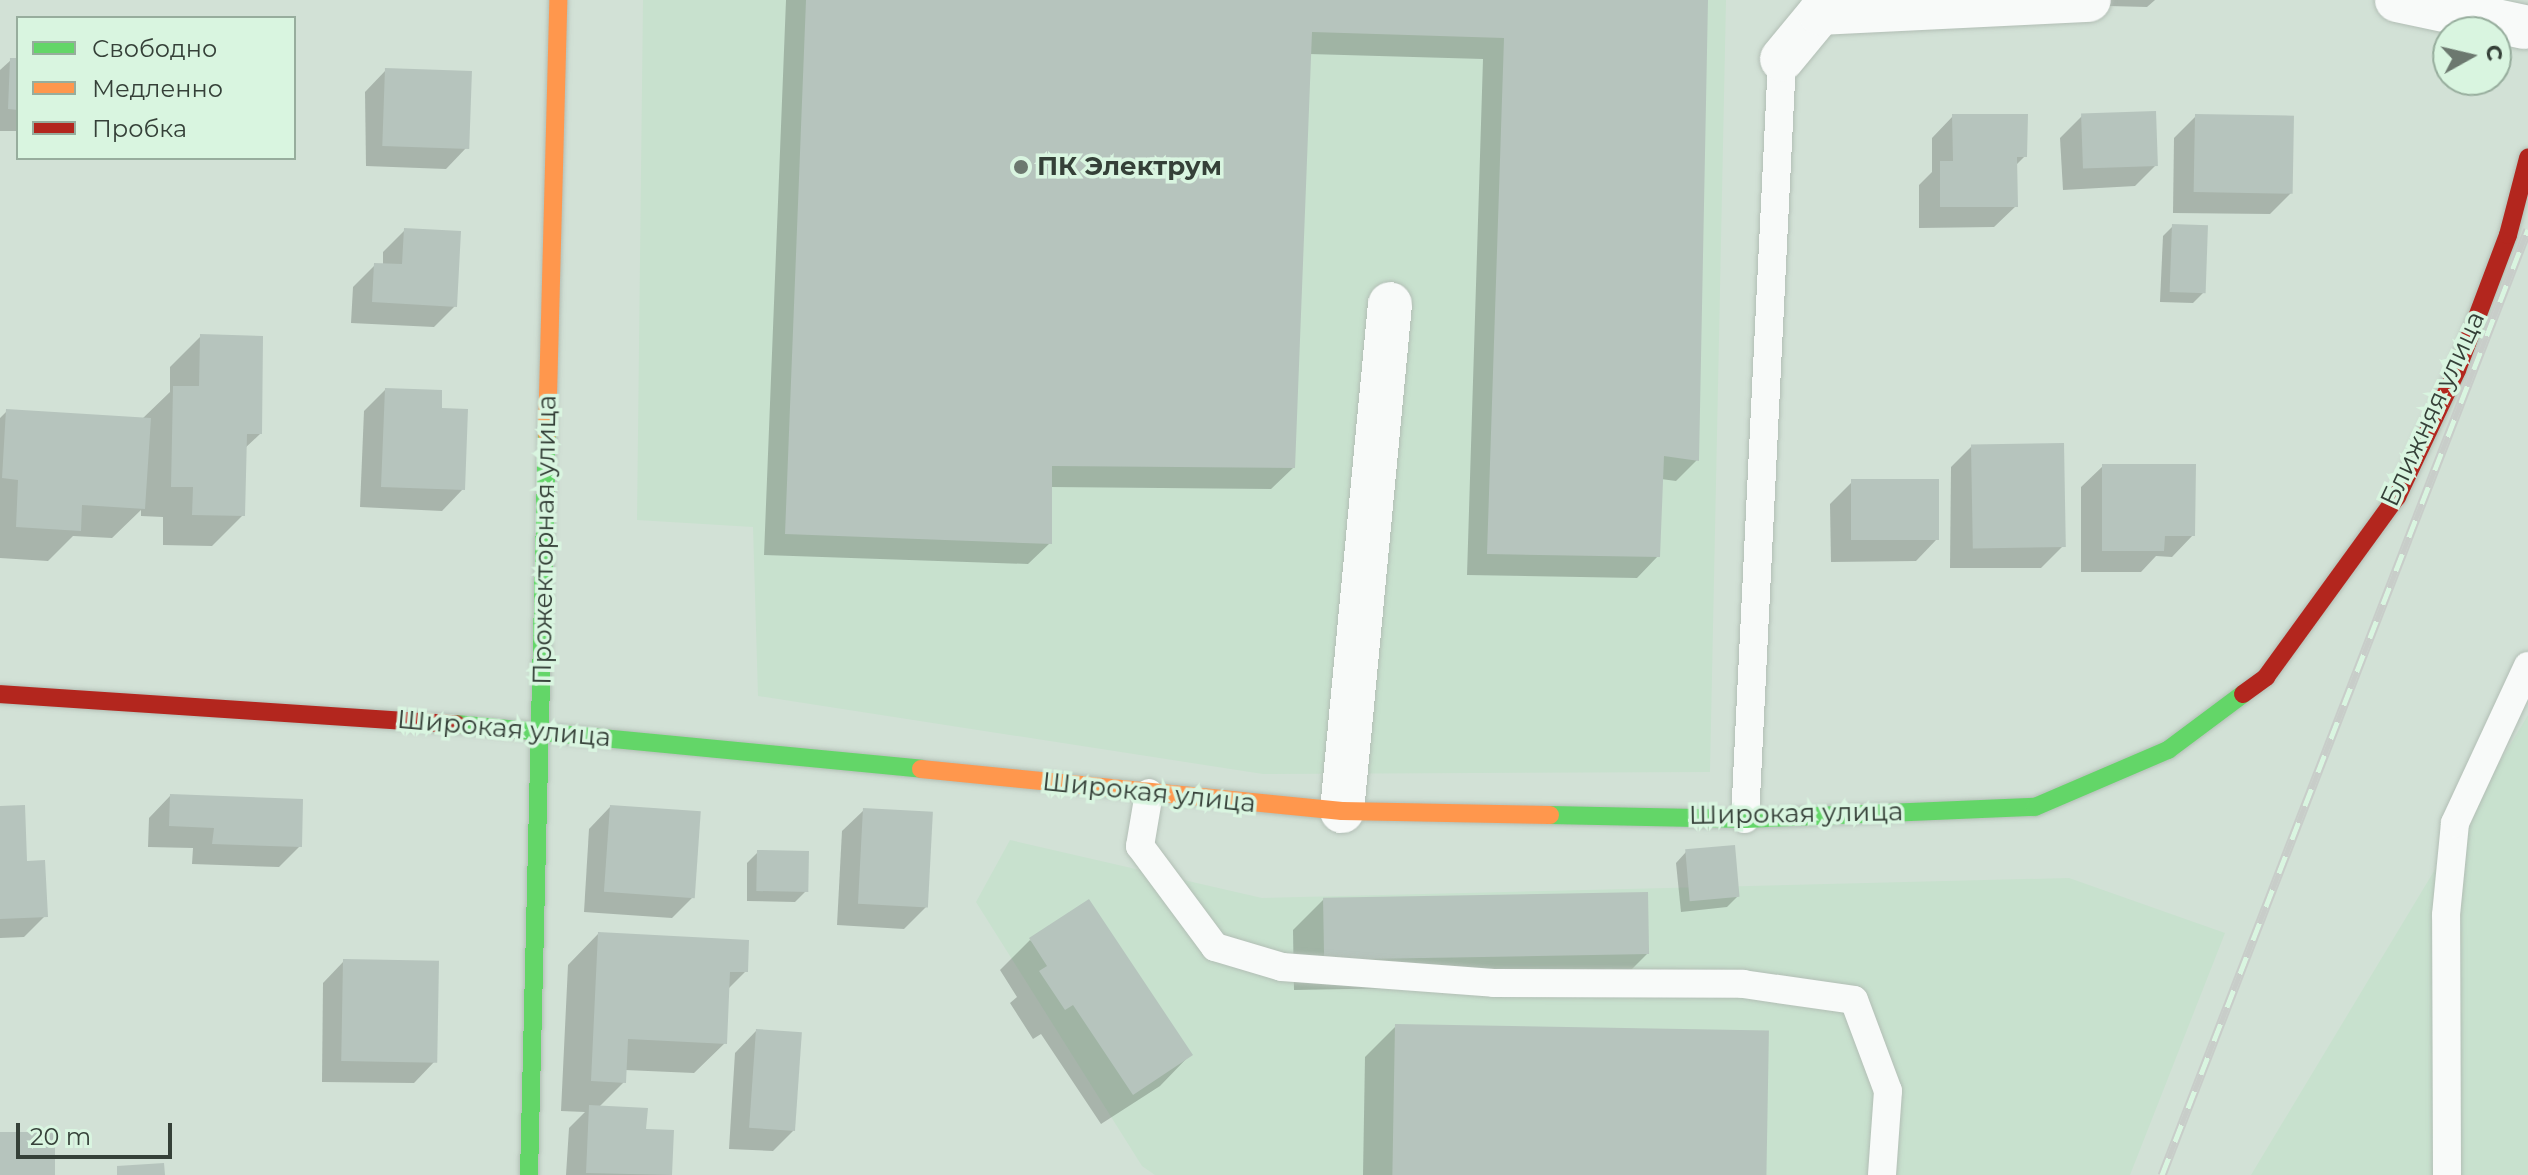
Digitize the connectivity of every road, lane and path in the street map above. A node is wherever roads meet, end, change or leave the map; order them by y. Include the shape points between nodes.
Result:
1 (558, 0) edge
2 (2089, 0) edge
3 (2397, 0) edge
4 (2527, 25) edge
5 (1782, 59) joint
6 (2528, 158) edge
7 (1390, 304) dead end
8 (2528, 666) edge
9 (2266, 677) joint
10 (0, 694) edge
11 (540, 730) junction
12 (1149, 793) junction
13 (1342, 811) junction
14 (1745, 819) junction
15 (529, 1175) edge
16 (1882, 1175) edge
17 (2447, 1175) edge

1 - 11 street, Прожекторная улица
2 - 5 street via 1820,13
3 - 4 street
5 - 14 lane
6 - 9 street, Ближняя улица via 2508,235 2457,370 2397,497
7 - 13 street
8 - 17 lane via 2455,823 2446,915
9 - 14 street, Широкая улица via 2168,750 2035,807
10 - 11 street, Широкая улица
11 - 12 street, Широкая улица
11 - 15 street, Прожекторная улица
12 - 13 street, Широкая улица
12 - 16 lane via 1140,846 1215,947 1282,967 1493,983 1743,984 1854,1000 1888,1091
13 - 14 street, Широкая улица

